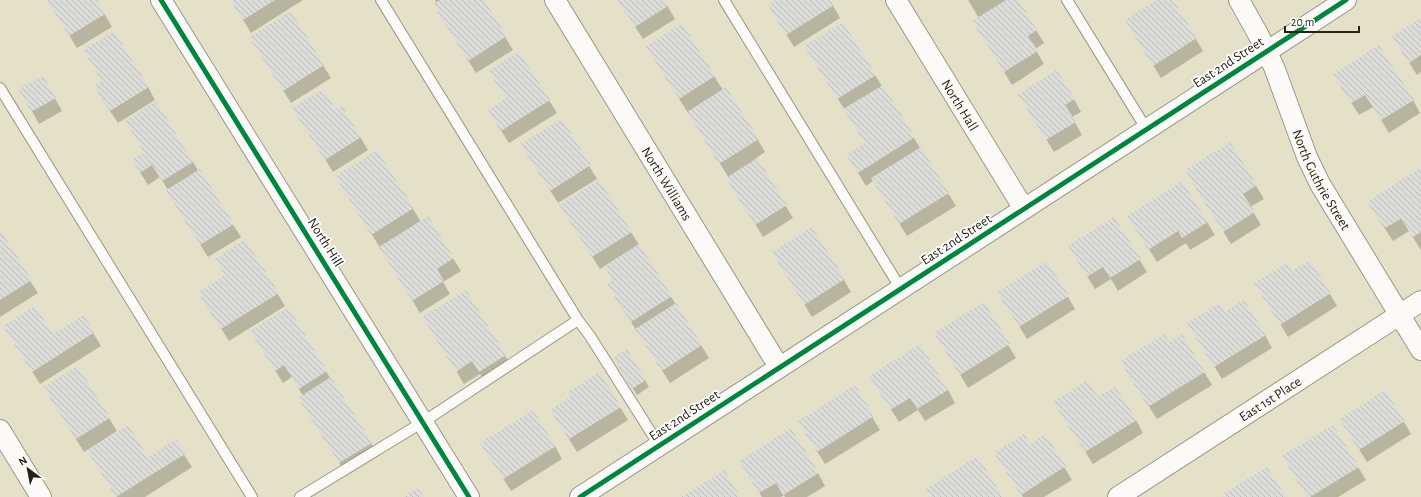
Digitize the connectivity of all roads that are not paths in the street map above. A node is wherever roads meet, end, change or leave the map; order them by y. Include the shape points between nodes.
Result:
1 (161, 0) edge
2 (381, 0) edge
3 (555, 0) edge
4 (724, 0) edge
5 (896, 0) edge
6 (1067, 0) edge
7 (1239, 0) edge
8 (1346, 0) edge
9 (1267, 51) junction
10 (0, 88) edge
11 (1147, 130) junction
12 (1024, 209) junction
13 (901, 289) junction
14 (1421, 301) edge
15 (1400, 315) junction
16 (578, 320) junction
17 (1421, 350) edge
18 (779, 367) junction
19 (423, 422) junction
20 (0, 430) edge
21 (659, 445) junction
22 (41, 497) edge
23 (252, 497) edge
24 (300, 497) edge
25 (469, 497) edge
26 (580, 497) edge
27 (1118, 497) edge

1 - 19 street, North Hill
2 - 16 lane
3 - 18 street, North Williams
4 - 13 lane
5 - 12 street, North Hall
6 - 11 lane
7 - 9 street, North Guthrie Street
8 - 9 street, East 2nd Street
9 - 11 street, East 2nd Street
9 - 15 street, North Guthrie Street via 1307,157 1320,184
10 - 23 lane
11 - 12 street, East 2nd Street
12 - 13 street, East 2nd Street
13 - 18 street, East 2nd Street
14 - 15 street, East 1st Place
15 - 17 street, North Guthrie Street
15 - 27 street, East 1st Place
16 - 19 lane
16 - 21 lane
18 - 21 street, East 2nd Street
19 - 24 lane
19 - 25 street, North Hill
20 - 22 street
21 - 26 street, East 2nd Street

